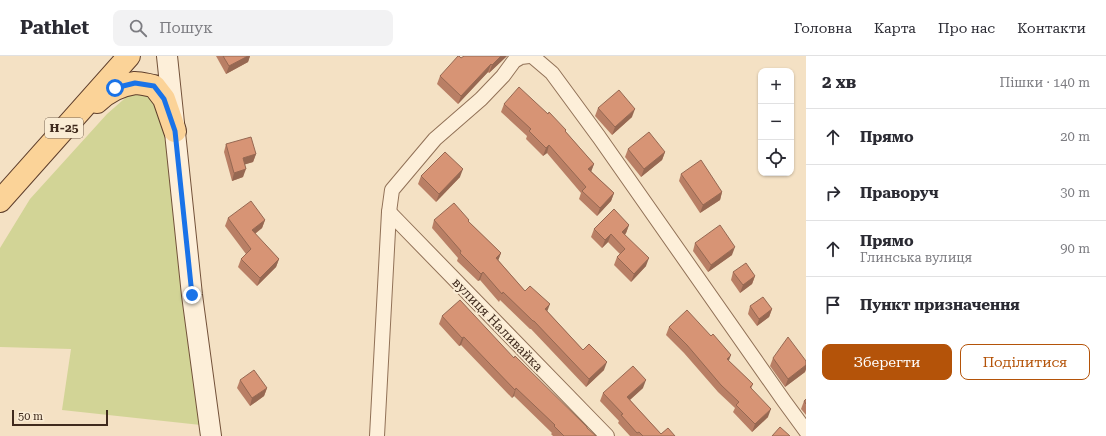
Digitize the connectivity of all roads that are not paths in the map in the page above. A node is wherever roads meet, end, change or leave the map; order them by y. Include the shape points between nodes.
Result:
1 (128, 56) edge
2 (167, 56) edge
3 (530, 56) edge
4 (175, 131) junction
5 (50, 145) junction
6 (0, 201) edge
7 (389, 212) junction
8 (806, 431) edge
9 (211, 436) edge
10 (377, 436) edge
11 (607, 436) edge

1 - 5 main road, Н-25
2 - 4 main road
3 - 7 street via 514,61 481,99 435,139 392,190
3 - 8 street via 552,73
4 - 5 main road via 164,99 154,86 135,83 115,88 102,97 58,142
4 - 9 main road via 192,295
5 - 6 main road, Н-25
7 - 10 street
7 - 11 street, вулиця Наливайка

